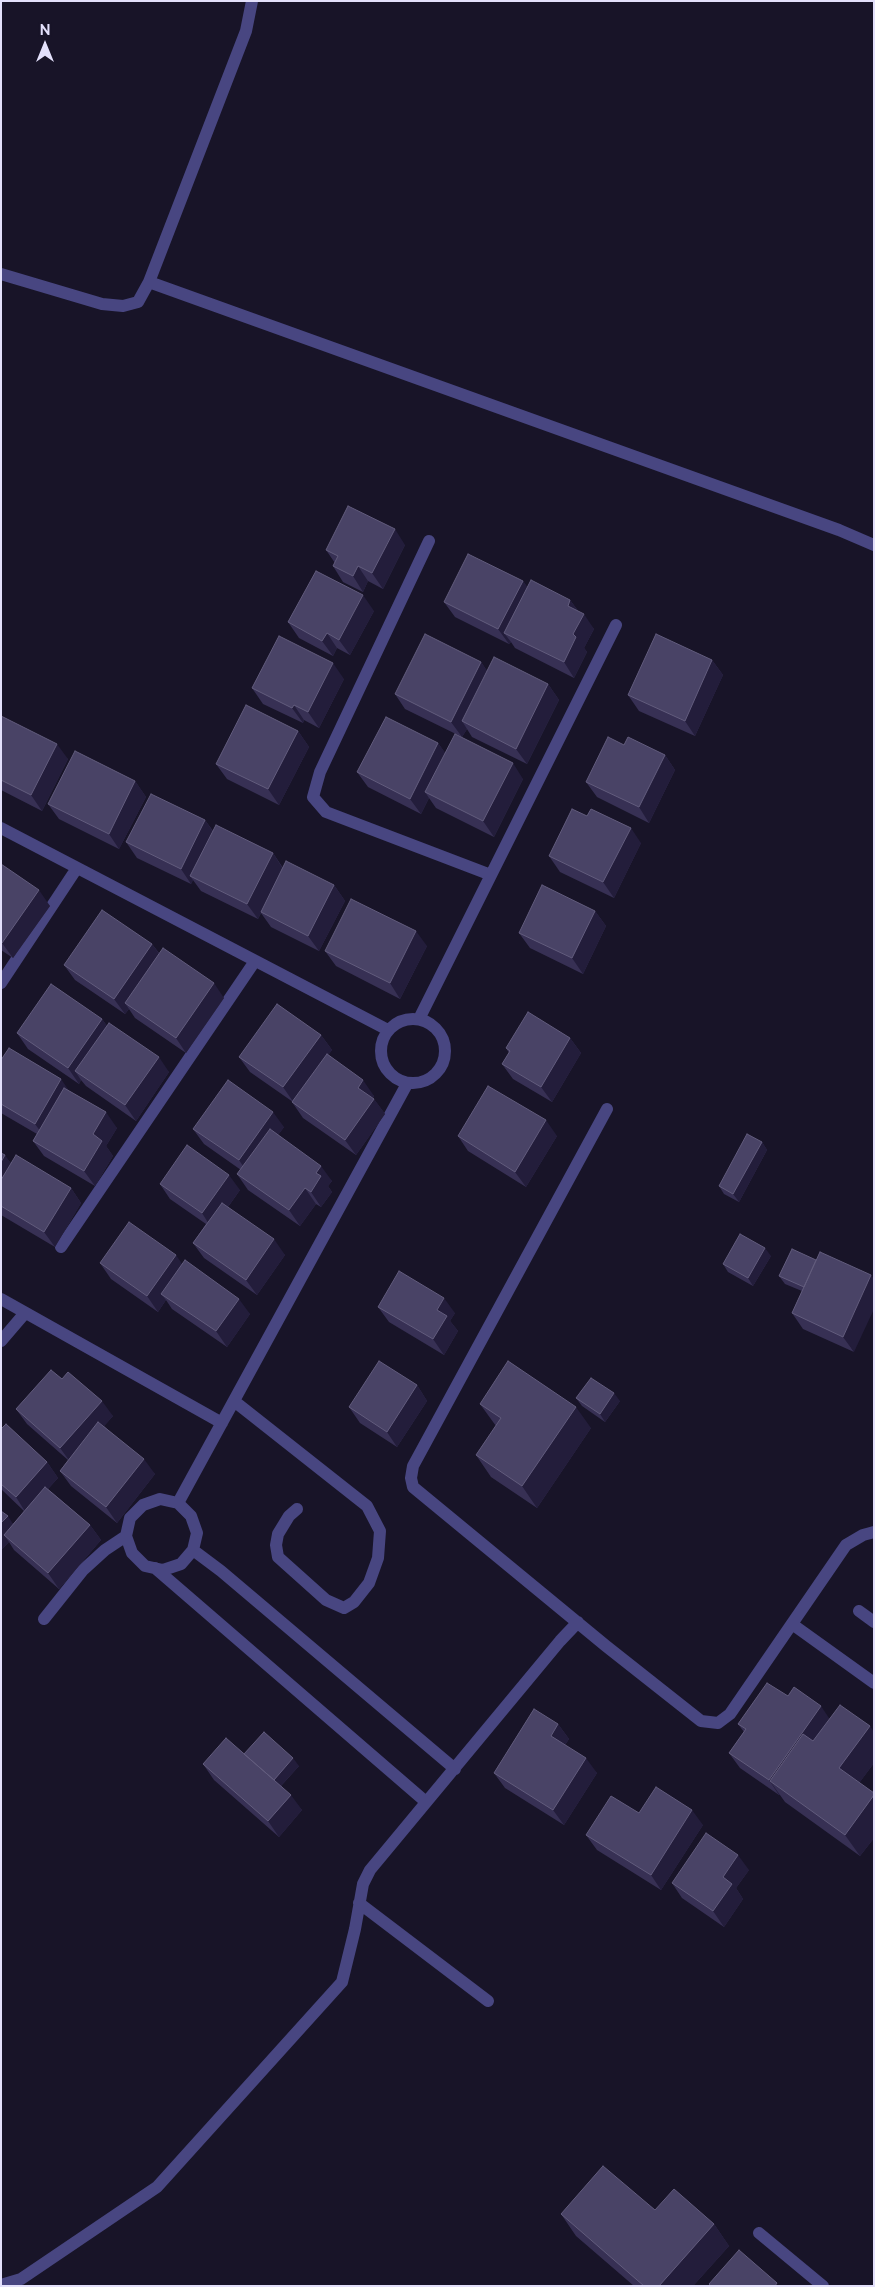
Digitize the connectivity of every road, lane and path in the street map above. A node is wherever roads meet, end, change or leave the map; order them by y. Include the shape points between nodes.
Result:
1 (252, 1) edge
2 (1, 274) edge
3 (149, 282) junction
4 (429, 541) dead end
5 (874, 545) edge
6 (616, 625) dead end
7 (1, 828) edge
8 (77, 868) junction
9 (491, 875) junction
10 (255, 961) junction
11 (1, 983) edge
12 (419, 1019) junction
13 (388, 1030) junction
14 (407, 1084) junction
15 (607, 1109) dead end
16 (61, 1247) dead end
17 (1, 1300) edge
18 (25, 1313) junction
19 (1, 1341) edge
20 (234, 1401) junction
21 (222, 1423) junction
22 (178, 1503) junction
23 (297, 1509) dead end
24 (874, 1532) edge
25 (126, 1536) junction
26 (193, 1550) junction
27 (155, 1568) junction
28 (859, 1611) dead end
29 (44, 1619) dead end
30 (578, 1622) junction
31 (874, 1622) edge
32 (792, 1624) junction
33 (874, 1684) edge
34 (455, 1769) junction
35 (426, 1802) junction
36 (359, 1904) junction
37 (488, 2001) dead end
38 (759, 2233) dead end
39 (1, 2285) edge
40 (823, 2286) edge

1 - 3 street via 246,31
2 - 3 street via 102,304 123,306 138,302
3 - 5 street
4 - 9 street via 320,772 313,797 326,812
6 - 9 street
7 - 8 street
8 - 10 street
8 - 11 street
9 - 12 street
10 - 13 street
10 - 16 street
12 - 13 street via 402,1021
12 - 14 street via 434,1027 444,1040 446,1057 438,1072 424,1082
13 - 14 street via 380,1046 382,1063 392,1076
14 - 20 street
15 - 30 street via 413,1466 411,1478 413,1487
17 - 18 street
18 - 19 street
18 - 21 street
20 - 21 street
20 - 23 street via 367,1506 380,1531 378,1558 369,1583 354,1602 344,1608 326,1600 278,1557 278,1534
21 - 22 street
22 - 25 street via 160,1499 143,1504 130,1518
22 - 26 street via 192,1516 197,1533
24 - 32 street via 846,1545
25 - 27 street via 132,1553 146,1566
25 - 29 street via 82,1570
26 - 27 street via 181,1564 163,1570
26 - 34 street
27 - 35 street
28 - 31 street
30 - 32 street via 701,1720 718,1723 730,1714
30 - 34 street
32 - 33 street
34 - 35 street
35 - 36 street via 370,1870
36 - 37 street
36 - 39 street via 342,1982 157,2188 21,2279
38 - 40 street

